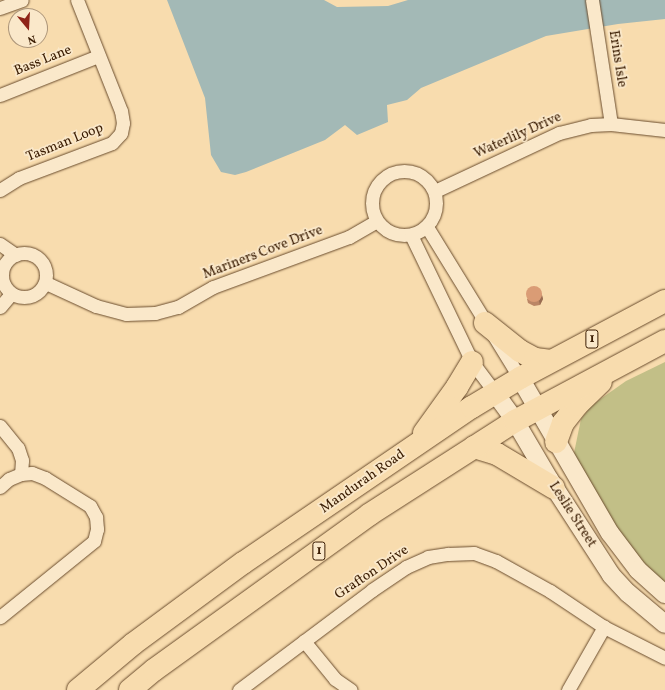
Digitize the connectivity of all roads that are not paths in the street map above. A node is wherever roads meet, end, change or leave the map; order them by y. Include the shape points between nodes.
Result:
1 (22, 0) edge
2 (76, 0) edge
3 (592, 0) edge
4 (0, 8) edge
5 (98, 56) junction
6 (0, 95) edge
7 (611, 124) junction
8 (665, 130) edge
9 (0, 190) edge
10 (435, 191) junction
11 (377, 221) junction
12 (427, 227) junction
13 (411, 235) junction
14 (0, 244) edge
15 (16, 255) junction
16 (2, 262) edge
17 (46, 283) junction
18 (11, 294) junction
19 (665, 301) edge
20 (0, 307) edge
21 (485, 323) junction
22 (665, 341) edge
23 (551, 361) junction
24 (472, 362) junction
25 (616, 367) junction
26 (520, 378) junction
27 (495, 393) junction
28 (536, 408) junction
29 (515, 421) junction
30 (0, 426) edge
31 (556, 442) junction
32 (414, 447) junction
33 (474, 447) junction
34 (21, 474) junction
35 (0, 487) edge
36 (554, 488) junction
37 (665, 594) edge
38 (0, 617) edge
39 (665, 624) edge
40 (604, 627) junction
41 (304, 641) junction
42 (665, 658) edge
43 (78, 690) edge
44 (130, 690) edge
45 (239, 690) edge
46 (351, 690) edge
47 (568, 690) edge

1 - 4 street
2 - 5 street, Tasman Loop
3 - 7 street, Erins Isle
5 - 6 street, Bass Lane
5 - 9 street, Tasman Loop via 121,111 121,133 112,143 19,178
7 - 8 street, Waterlily Drive
7 - 10 street, Waterlily Drive via 590,125 558,133
10 - 11 street via 428,180 416,173 402,171 390,174 379,183 373,195 372,209
10 - 12 street via 437,206
11 - 13 street via 392,233
11 - 17 street, Mariners Cove Drive via 349,237 213,287 178,306 154,313 126,314 96,306
12 - 13 street
12 - 21 street
13 - 24 street
14 - 15 street
15 - 16 street
15 - 17 street via 30,254 42,261 46,270
16 - 18 street via 3,284
17 - 18 street via 32,297 22,298
18 - 20 street
19 - 23 highway, Mandurah Road / 1
21 - 23 highway via 520,351 535,359
21 - 26 street
22 - 25 highway, 1
23 - 26 highway, Mandurah Road / 1
24 - 27 street
24 - 32 highway
25 - 28 highway, 1
25 - 31 highway via 577,405 563,423
26 - 27 highway, Mandurah Road / 1
26 - 28 street, Leslie Street
27 - 29 street, Leslie Street
27 - 32 highway, Mandurah Road / 1
28 - 29 highway, 1
28 - 31 street, Leslie Street
29 - 33 highway, 1
29 - 36 street, Leslie Street
30 - 34 street via 18,448 22,460
31 - 37 street, Leslie Street via 621,549 638,570
32 - 43 highway, Mandurah Road / 1 via 243,563 133,644
33 - 36 highway via 498,454
33 - 44 highway, 1 via 370,514
34 - 35 street via 9,479
34 - 38 street via 32,473 45,478 90,506 96,517 97,529 94,541
36 - 39 street, Leslie Street via 611,575 628,594
40 - 41 street, Grafton Drive via 550,591 496,561 474,553 428,557 406,567
40 - 42 street, Grafton Drive
40 - 47 street
41 - 45 street, Grafton Drive
41 - 46 street via 335,679

